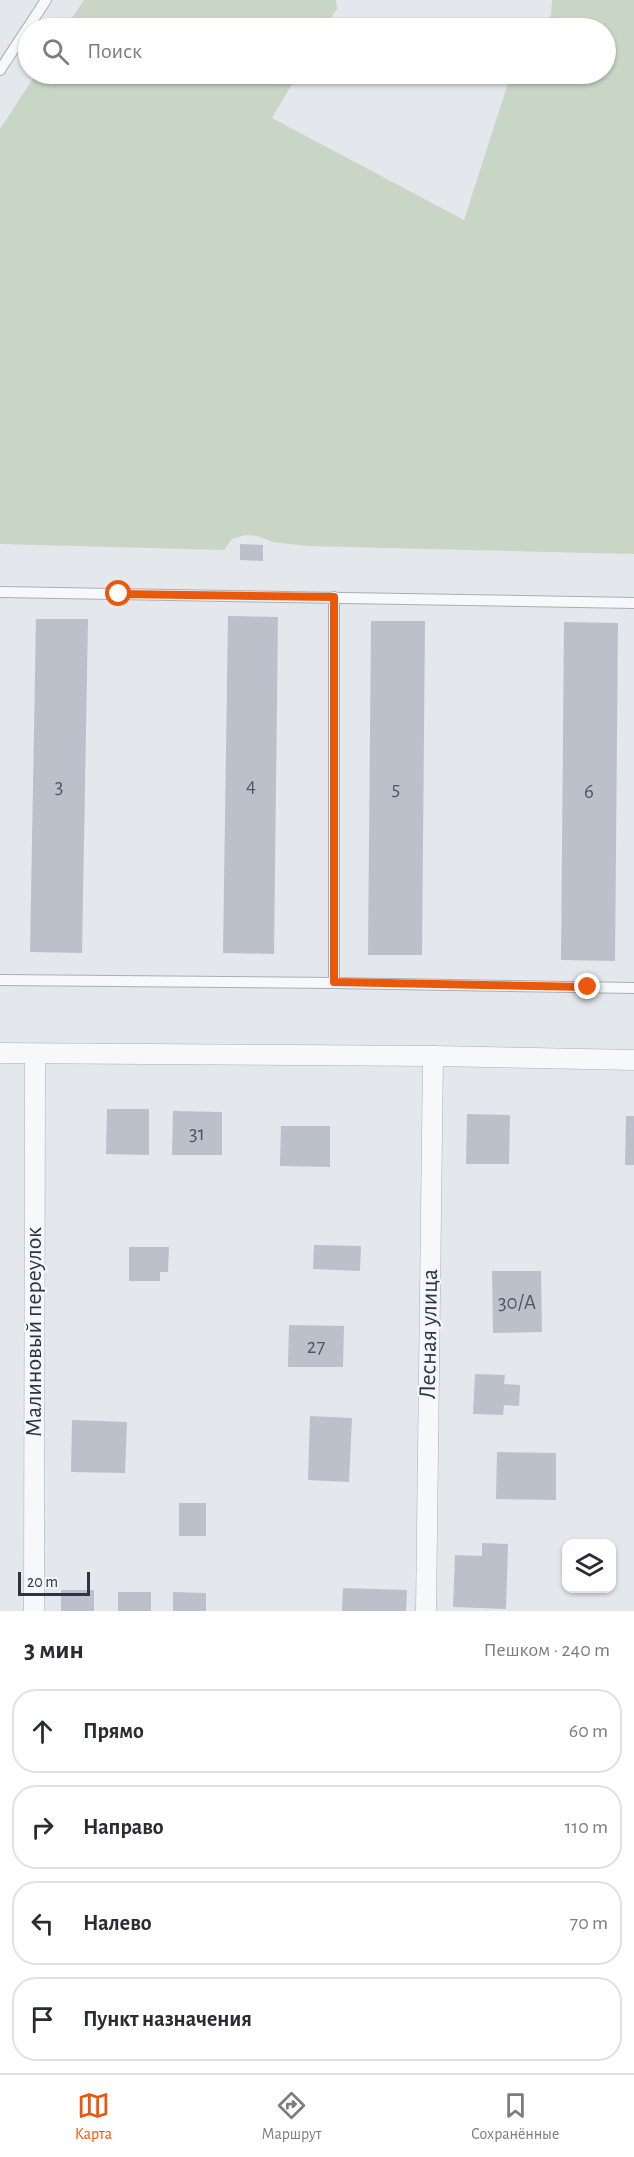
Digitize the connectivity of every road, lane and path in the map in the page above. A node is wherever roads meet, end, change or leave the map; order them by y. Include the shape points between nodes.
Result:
1 (46, 0) edge
2 (34, 18) edge
3 (18, 43) edge
4 (0, 70) edge
5 (0, 592) edge
6 (334, 597) junction
7 (634, 603) edge
8 (0, 980) edge
9 (334, 982) junction
10 (634, 988) edge
11 (0, 1053) edge
12 (35, 1054) junction
13 (433, 1056) junction
14 (634, 1060) edge
15 (34, 1611) edge
16 (426, 1611) edge

1 - 2 lane
3 - 4 lane
5 - 6 lane
6 - 7 lane
6 - 9 lane
8 - 9 lane
9 - 10 lane
11 - 12 street
12 - 13 street
12 - 15 street, Малиновый переулок
13 - 14 street
13 - 16 street, Лесная улица

